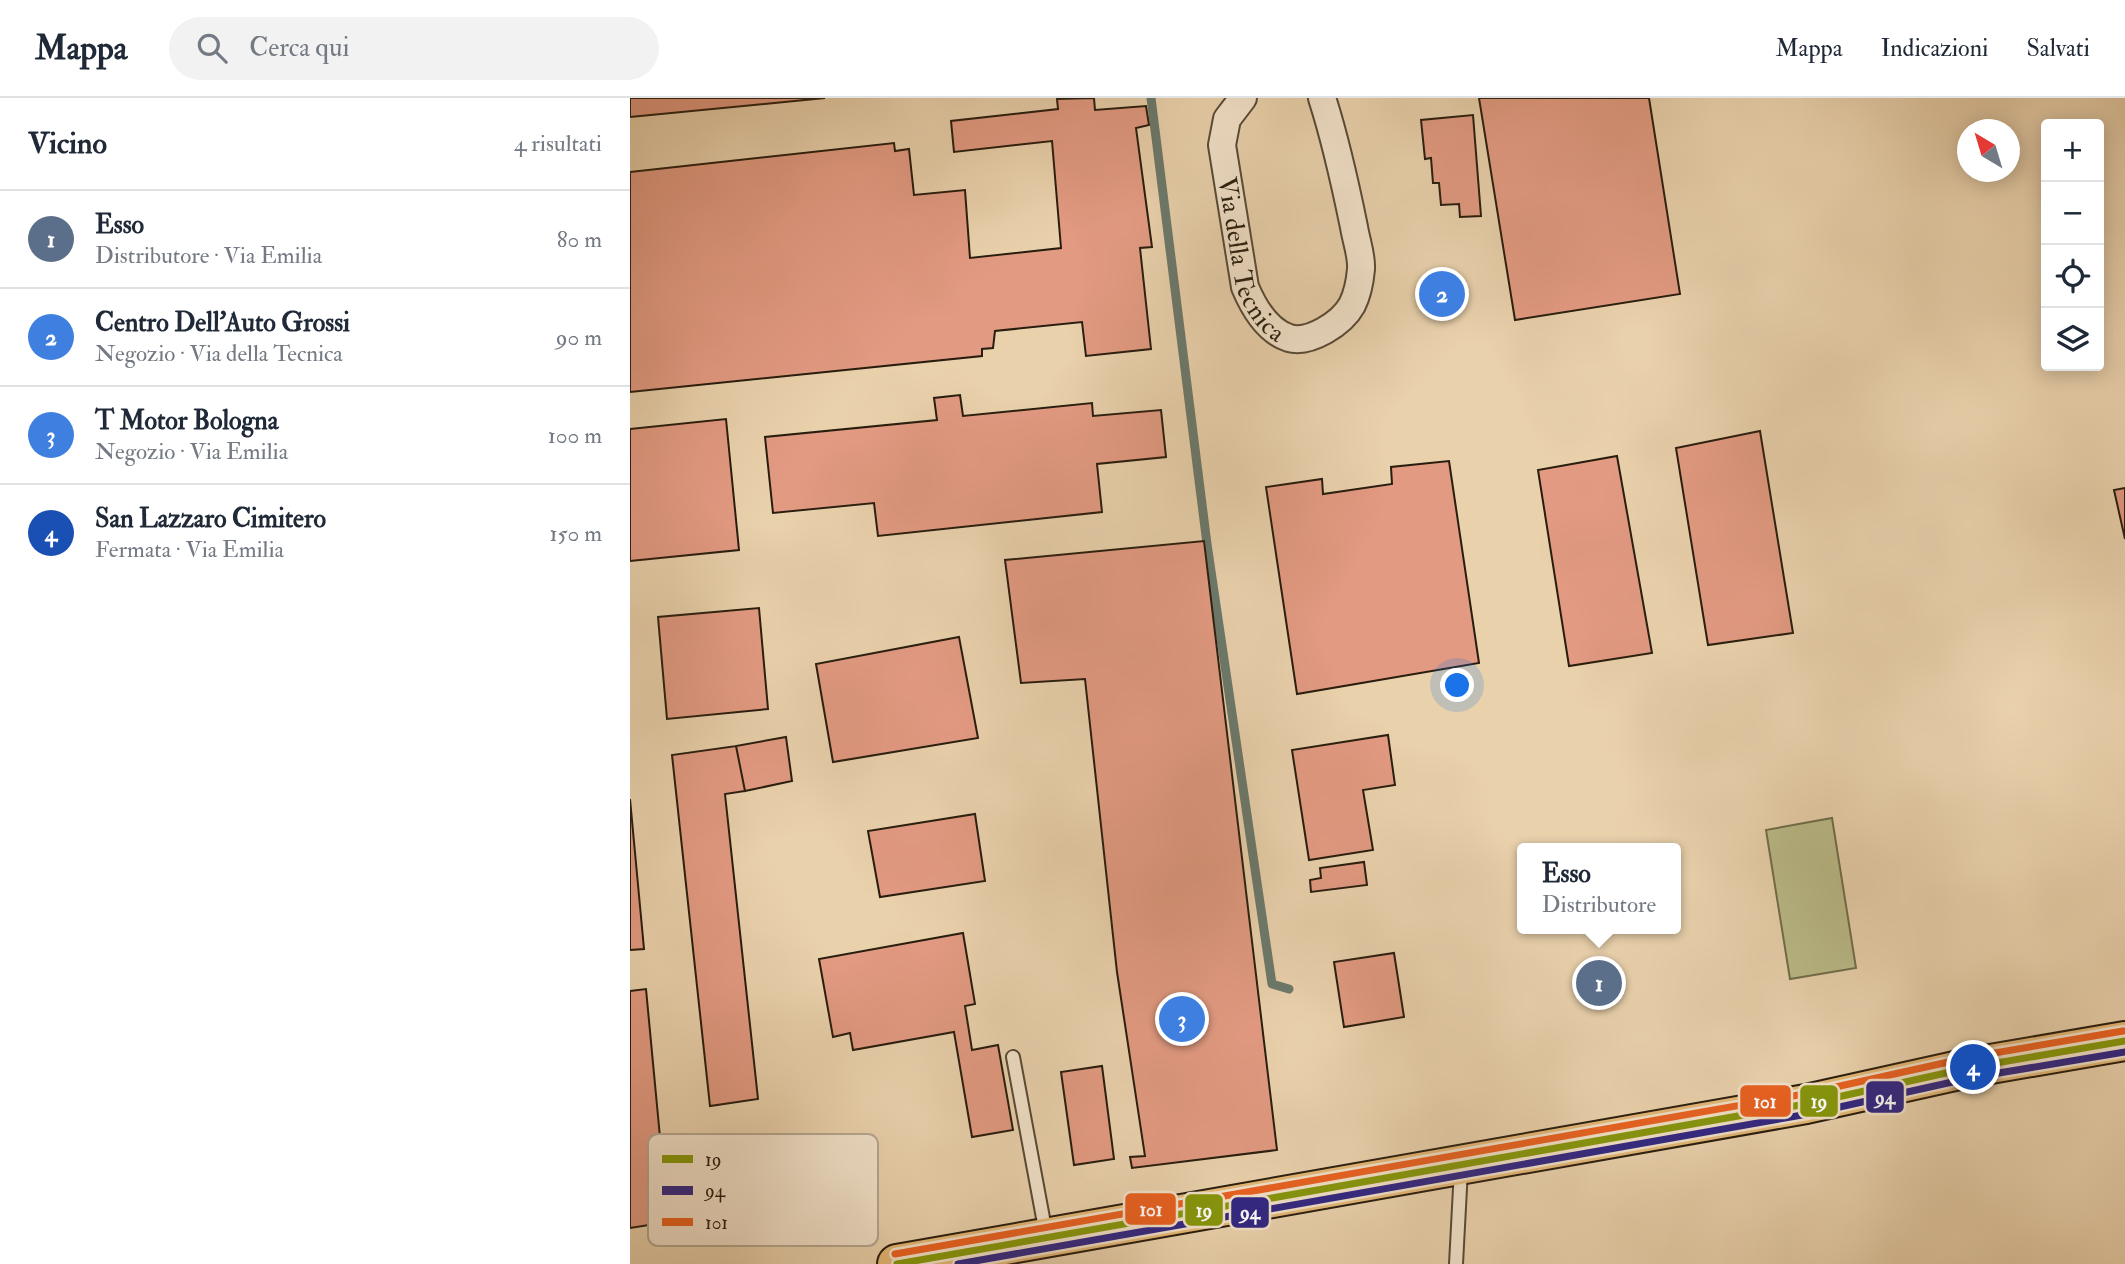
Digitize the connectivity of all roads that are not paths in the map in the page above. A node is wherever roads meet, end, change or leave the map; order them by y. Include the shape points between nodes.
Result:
1 (1243, 98) edge
2 (1322, 98) edge
3 (2125, 1041) edge
4 (1013, 1057) dead end
5 (1461, 1165) junction
6 (1046, 1237) junction
7 (912, 1263) edge
8 (1456, 1264) edge

1 - 2 street, Via della Tecnica via 1227,119 1222,145 1245,287 1263,318 1278,332 1298,340 1334,324 1351,307 1361,266 1338,148
3 - 5 main road via 1973,1067 1807,1104
4 - 6 lane
5 - 6 main road
5 - 8 lane
6 - 7 main road

